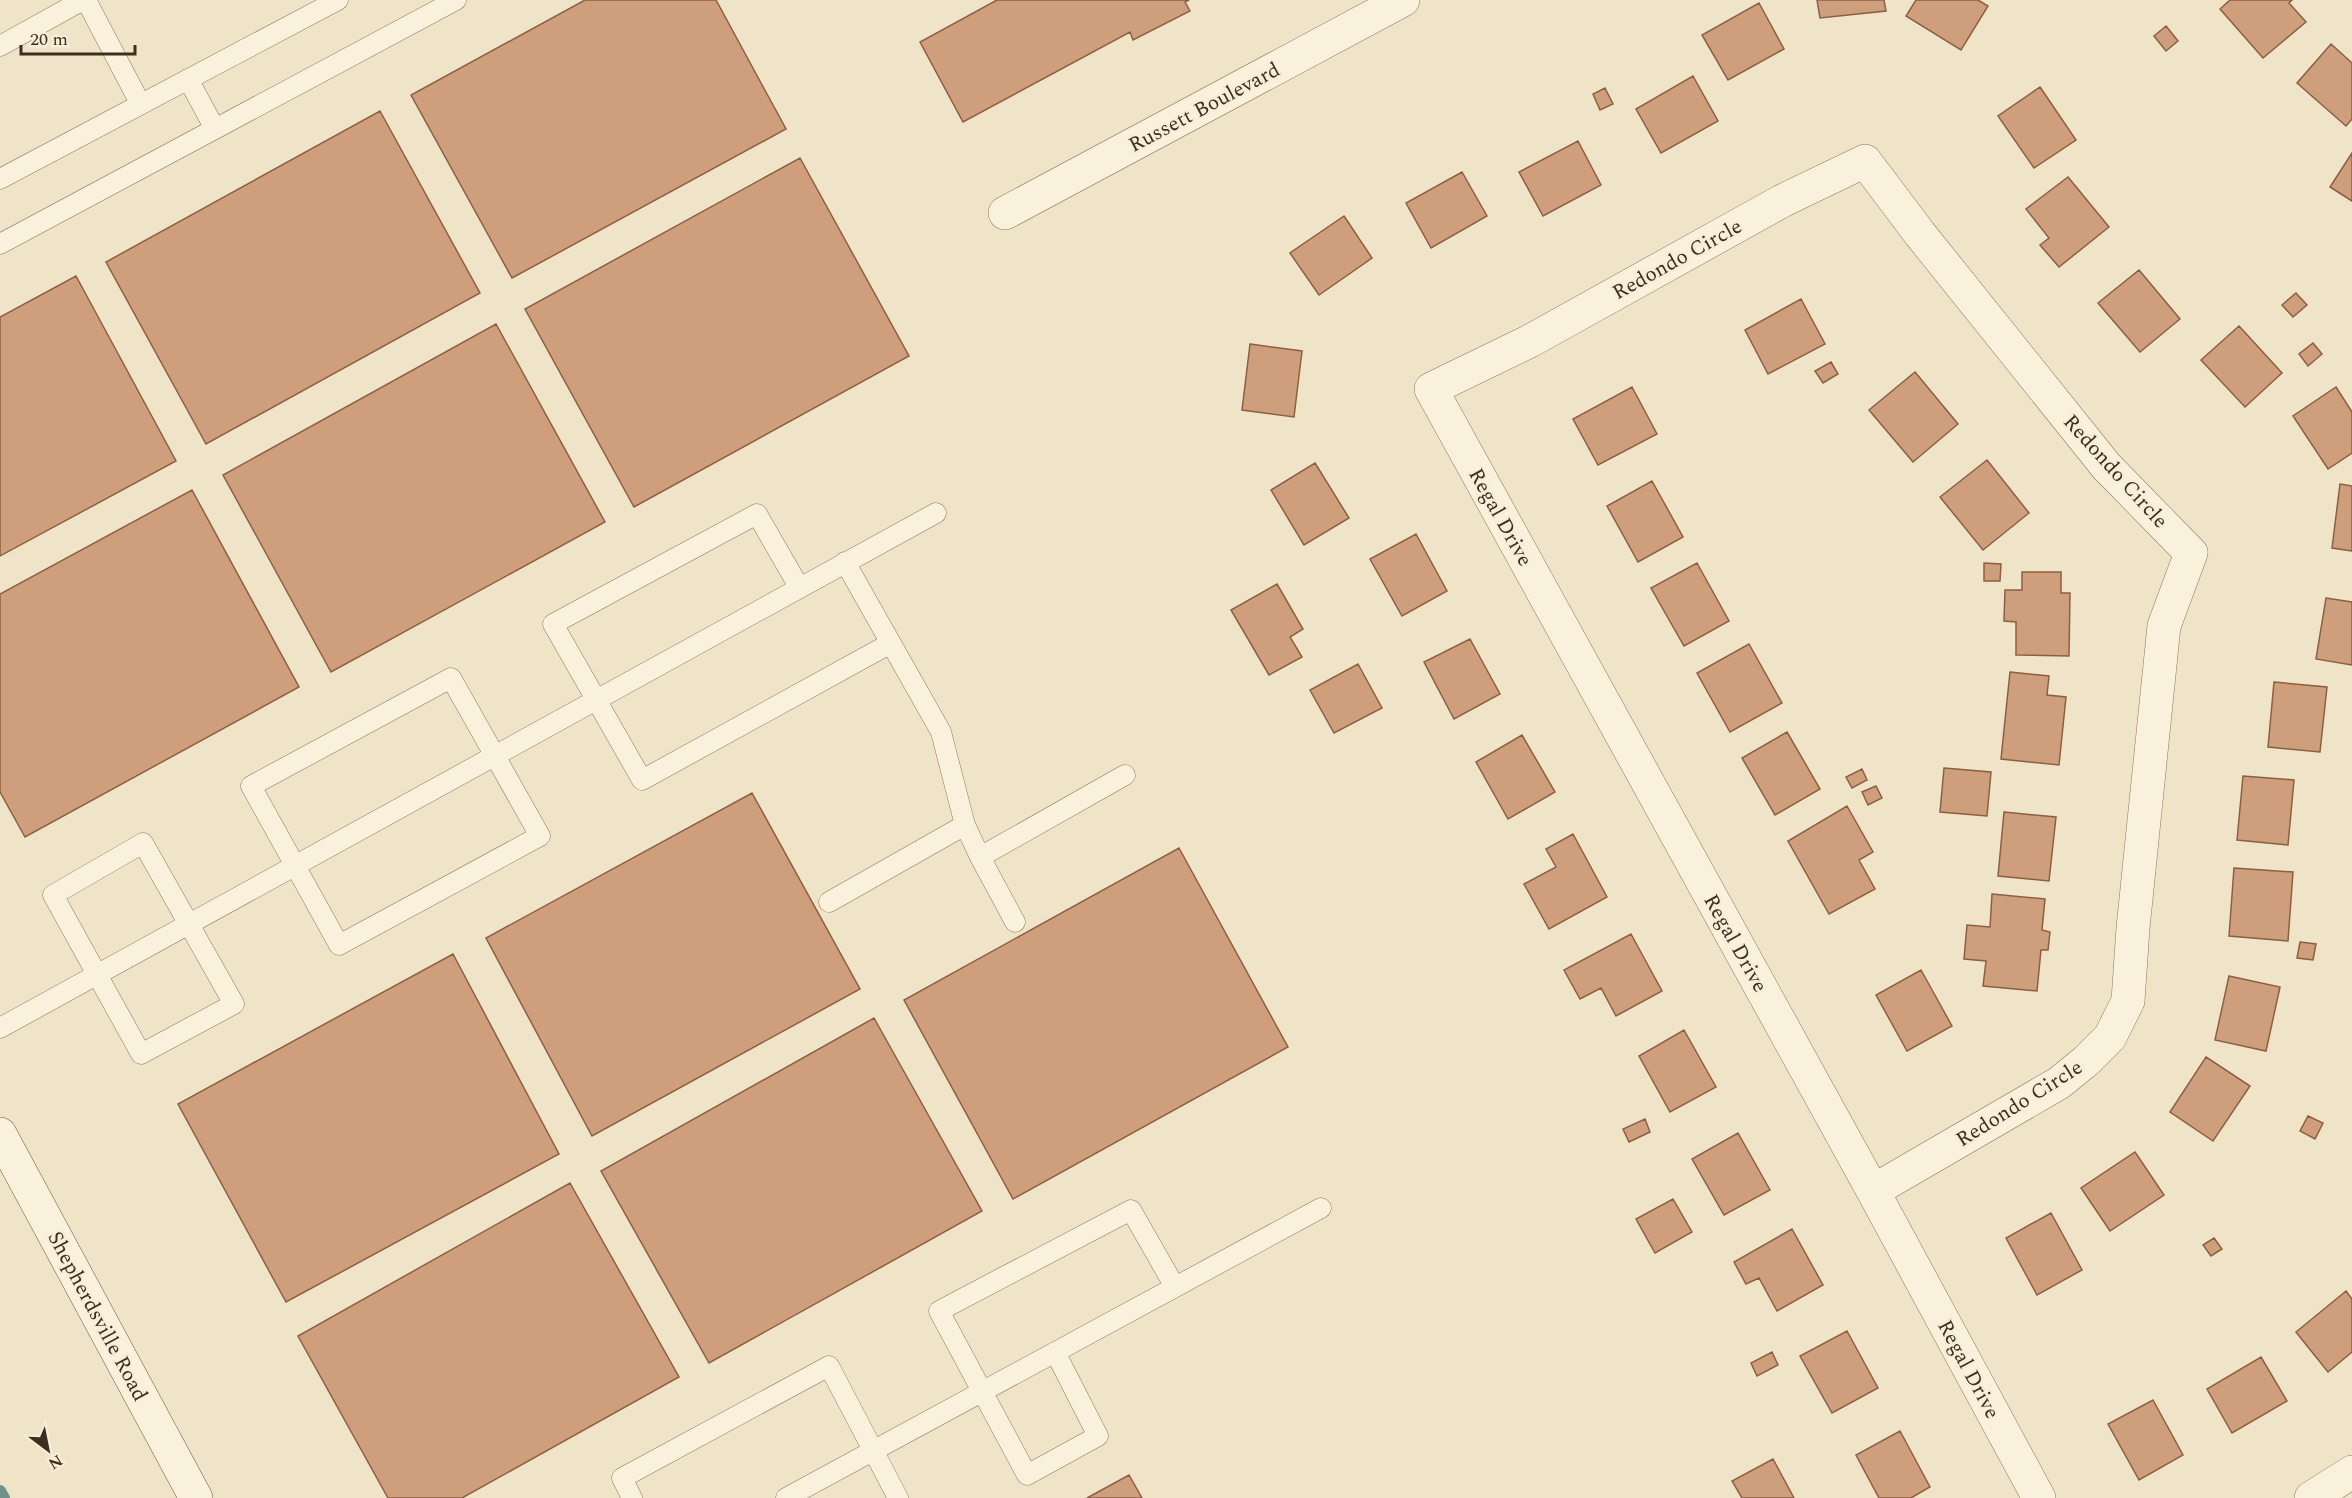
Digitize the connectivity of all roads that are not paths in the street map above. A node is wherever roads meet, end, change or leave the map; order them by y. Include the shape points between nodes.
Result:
1 (84, 0) edge
2 (338, 0) edge
3 (456, 0) edge
4 (1403, 0) edge
5 (0, 46) edge
6 (188, 79) junction
7 (140, 104) junction
8 (215, 129) junction
9 (0, 179) edge
10 (1005, 213) dead end
11 (0, 244) edge
12 (1431, 389) joint
13 (936, 513) dead end
14 (845, 562) junction
15 (800, 587) junction
16 (891, 643) junction
17 (597, 701) junction
18 (496, 756) junction
19 (1125, 775) dead end
20 (965, 825) junction
21 (980, 857) junction
22 (297, 866) junction
23 (829, 902) dead end
24 (1016, 922) dead end
25 (190, 925) junction
26 (98, 975) junction
27 (0, 1028) edge
28 (0, 1134) edge
29 (1873, 1191) junction
30 (1321, 1208) dead end
31 (1175, 1287) junction
32 (1055, 1352) junction
33 (983, 1391) junction
34 (874, 1450) junction
35 (2352, 1472) edge
36 (196, 1498) edge
37 (632, 1498) edge
38 (786, 1498) edge
39 (898, 1498) edge
40 (2039, 1498) edge
41 (2311, 1498) edge

1 - 5 lane
1 - 7 lane
2 - 6 lane
3 - 8 lane
4 - 10 street, Russett Boulevard
6 - 7 lane
6 - 8 lane
7 - 9 lane
8 - 11 lane
12 - 29 street, Regal Drive
12 - 29 street, Redondo Circle via 1530,340 1782,201 1865,161 2106,466 2191,553 2164,626 2128,1001 2110,1037 2058,1083
13 - 14 lane
14 - 15 lane
14 - 16 lane
15 - 17 lane
15 - 17 lane via 757,514 553,624
16 - 17 lane via 642,780
16 - 20 lane via 941,732
17 - 18 lane
18 - 22 lane
18 - 22 lane via 540,836 339,945
18 - 22 lane via 451,678 251,786
19 - 21 lane
20 - 21 lane
20 - 23 lane
21 - 24 lane
22 - 25 lane
25 - 26 lane
25 - 26 lane via 234,1004 141,1054
25 - 26 lane via 143,843 53,895
26 - 27 lane
28 - 36 street, Shepherdsville Road
29 - 40 street, Regal Drive
30 - 31 lane
31 - 32 lane
31 - 33 lane via 1131,1210 939,1311
32 - 33 lane
32 - 33 lane via 1098,1436 1027,1475
33 - 34 lane
34 - 37 lane via 829,1366 622,1478
34 - 38 lane
34 - 39 lane
35 - 41 street

